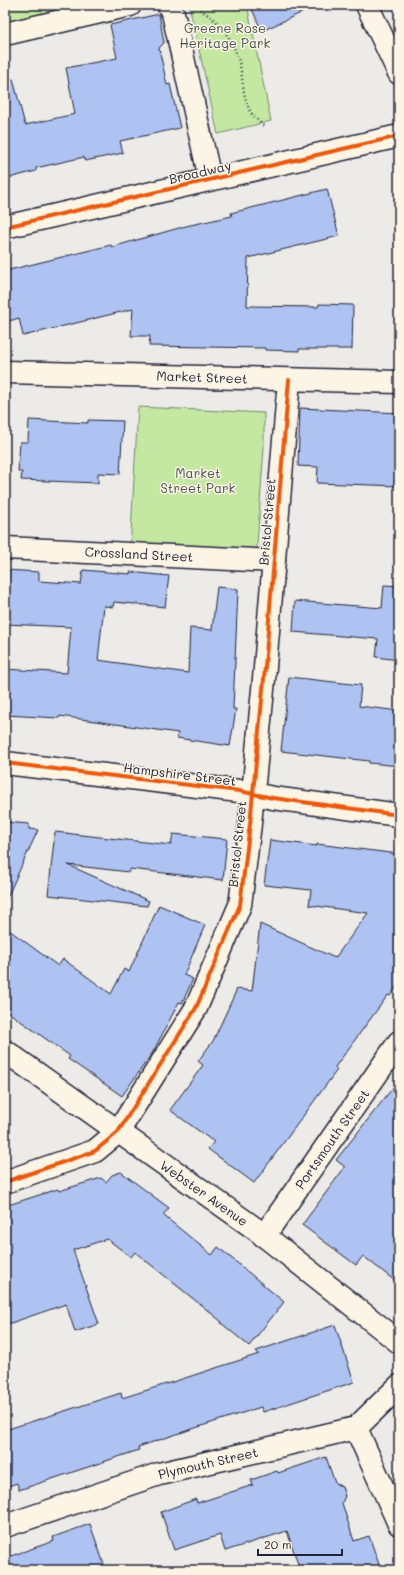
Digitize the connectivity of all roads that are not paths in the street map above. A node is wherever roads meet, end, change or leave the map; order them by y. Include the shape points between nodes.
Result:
1 (130, 5) edge
2 (367, 5) edge
3 (169, 6) edge
4 (5, 34) edge
5 (399, 73) edge
6 (399, 136) edge
7 (210, 180) junction
8 (5, 227) edge
9 (5, 372) edge
10 (289, 380) junction
11 (399, 382) edge
12 (5, 548) edge
13 (274, 560) junction
14 (5, 763) edge
15 (253, 794) junction
16 (399, 815) edge
17 (399, 1042) edge
18 (5, 1051) edge
19 (118, 1132) junction
20 (5, 1182) edge
21 (264, 1236) junction
22 (399, 1342) edge
23 (399, 1386) edge
24 (356, 1428) junction
25 (399, 1524) edge
26 (5, 1526) edge

1 - 4 street
2 - 5 street
3 - 7 street via 174,15
6 - 7 street, Broadway
7 - 8 street, Broadway
9 - 10 street, Market Street
10 - 11 street, Market Street
10 - 13 street, Bristol Street
12 - 13 street, Crossland Street
13 - 15 street, Bristol Street
14 - 15 street, Hampshire Street
15 - 16 street, Hampshire Street
15 - 19 street, Bristol Street via 240,905 196,1008
17 - 21 street, Portsmouth Street
18 - 19 street, Webster Avenue
19 - 20 street, Bristol Street via 95,1151
19 - 21 street, Webster Avenue
21 - 22 street, Webster Avenue
23 - 24 street
24 - 25 street
24 - 26 street, Plymouth Street via 159,1474

